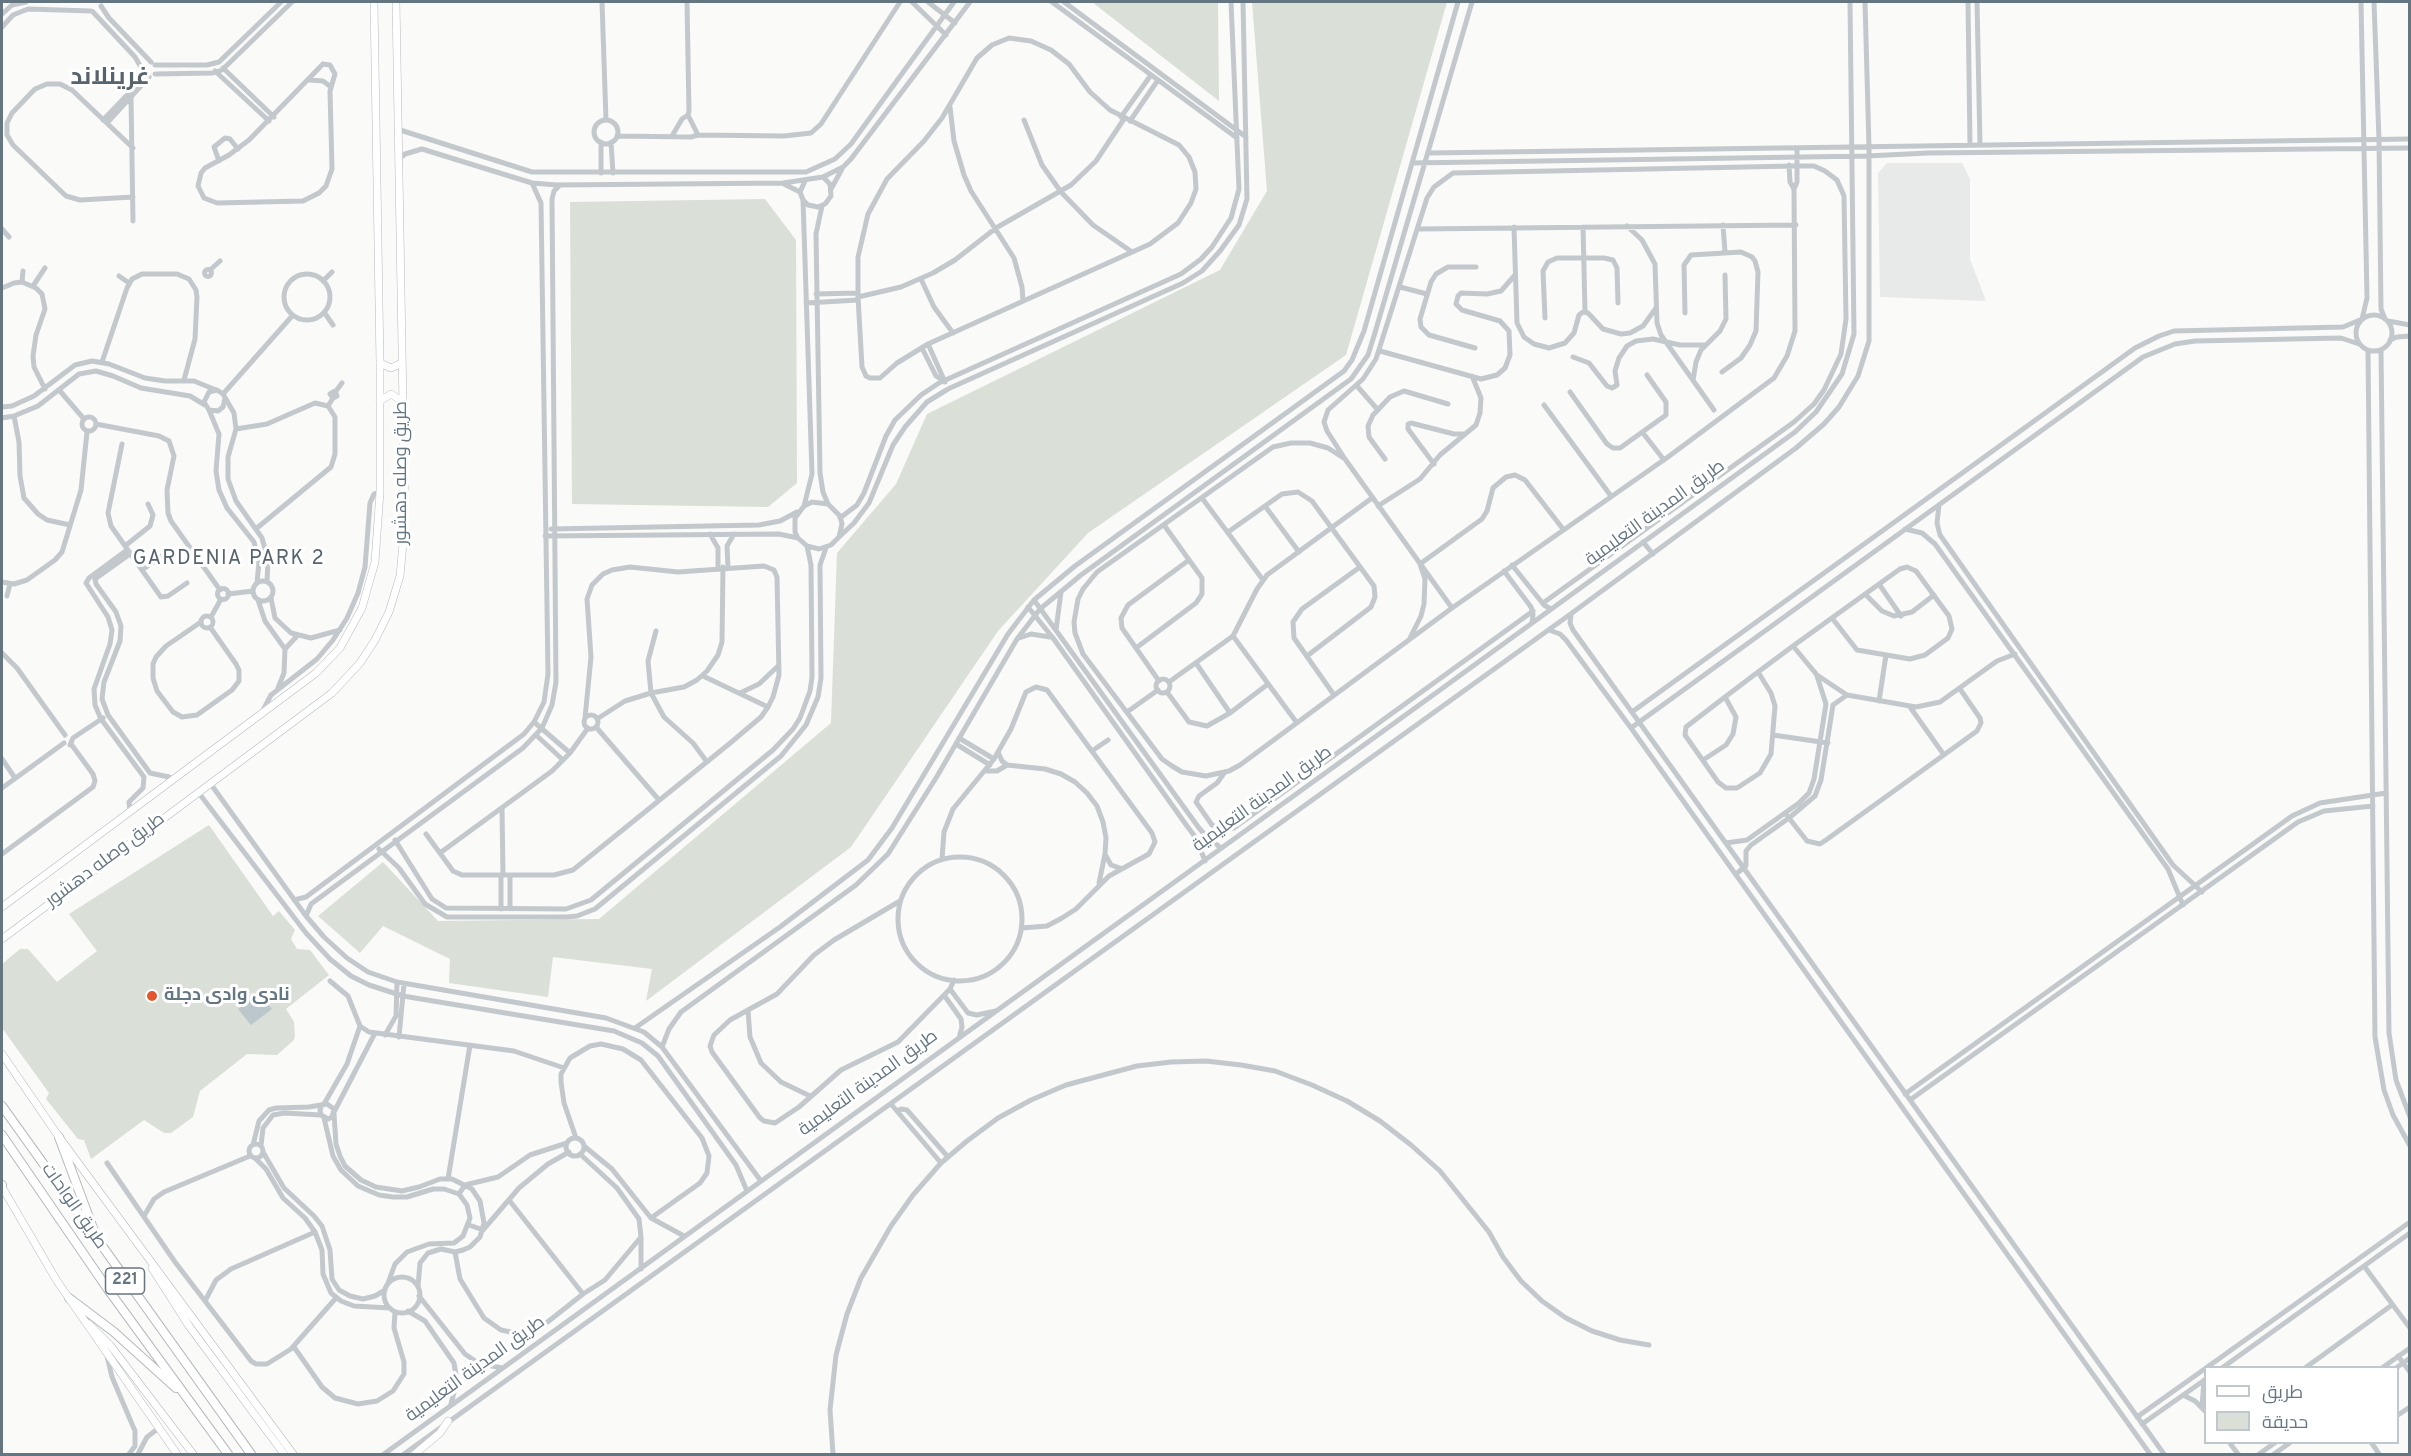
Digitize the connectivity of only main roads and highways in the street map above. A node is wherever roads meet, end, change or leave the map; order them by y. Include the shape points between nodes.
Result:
1 (374, 2) edge
2 (396, 2) edge
3 (380, 363) junction
4 (402, 363) junction
5 (380, 401) junction
6 (402, 401) junction
7 (2, 907) edge
8 (2, 939) edge
9 (2, 1054) edge
10 (2, 1106) edge
11 (2, 1135) edge
12 (59, 1137) junction
13 (2, 1187) edge
14 (98, 1242) junction
15 (149, 1259) junction
16 (69, 1298) junction
17 (82, 1319) junction
18 (185, 1394) junction
19 (448, 1421) road end
20 (177, 1455) edge
21 (193, 1455) edge
22 (228, 1455) edge
23 (251, 1455) edge
24 (284, 1455) edge
25 (293, 1455) edge
26 (415, 1455) edge

1 - 3 main road, طريق وصله دهشور
2 - 4 main road, طريق وصله دهشور
3 - 4 main road via 391,368
3 - 5 main road, طريق وصله دهشور
4 - 6 main road, طريق وصله دهشور
5 - 6 main road via 391,394
5 - 7 main road, طريق وصله دهشور via 375,562 356,623 340,648 316,673 260,718
6 - 8 main road, طريق وصله دهشور via 405,522 396,594 384,624 360,663 332,693
9 - 12 main road
10 - 14 highway, طريق الواحات / 221
11 - 18 highway, طريق الواحات / 221
12 - 14 highway
12 - 15 main road
13 - 16 main road
14 - 23 highway, طريق الواحات / 221
15 - 24 main road via 162,1286
15 - 25 main road
16 - 17 main road
16 - 18 highway
17 - 20 main road
17 - 21 main road via 102,1336
18 - 22 highway, طريق الواحات / 221
19 - 26 main road

